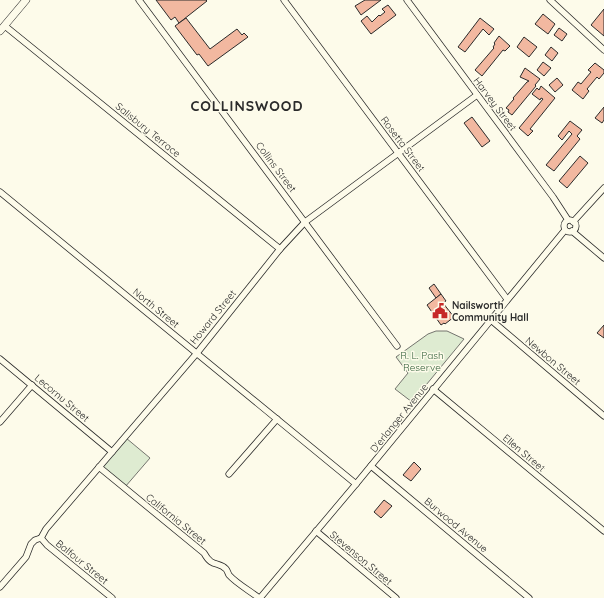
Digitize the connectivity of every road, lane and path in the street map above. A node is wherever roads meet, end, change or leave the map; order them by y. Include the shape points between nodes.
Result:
1 (26, 0) edge
2 (139, 0) edge
3 (284, 0) edge
4 (407, 0) edge
5 (550, 0) edge
6 (2, 28) edge
7 (604, 50) edge
8 (477, 95) junction
9 (399, 153) junction
10 (604, 188) edge
11 (0, 192) edge
12 (570, 221) junction
13 (305, 222) junction
14 (565, 230) junction
15 (572, 231) junction
16 (280, 249) junction
17 (604, 258) edge
18 (507, 299) junction
19 (491, 320) junction
20 (397, 346) dead end
21 (197, 352) junction
22 (0, 359) edge
23 (32, 385) junction
24 (433, 389) junction
25 (604, 416) edge
26 (277, 419) junction
27 (0, 422) edge
28 (112, 452) junction
29 (371, 466) junction
30 (99, 467) junction
31 (229, 474) dead end
32 (356, 484) junction
33 (603, 528) edge
34 (316, 531) junction
35 (41, 538) junction
36 (0, 587) edge
37 (112, 598) edge
38 (259, 598) edge
39 (396, 598) edge
40 (529, 598) edge

1 - 6 street
2 - 13 street, Collins Street
3 - 9 street, Rosetta Street
4 - 8 street, Harvey Street
5 - 7 street
6 - 16 street, Salisbury Terrace
8 - 9 street, Howard Street
8 - 12 street, Harvey Street
9 - 13 street, Howard Street
9 - 18 street, Rosetta Street
10 - 12 street
11 - 21 street, North Street
12 - 14 street via 564,224
12 - 15 street via 575,225
13 - 16 street, Howard Street
13 - 20 street, Collins Street
14 - 15 street
14 - 18 street, D'erlanger Avenue
15 - 17 street
16 - 21 street, Howard Street
18 - 19 street, D'erlanger Avenue
19 - 24 street, D'erlanger Avenue
19 - 25 street, Newbon Street
21 - 26 street, North Street
21 - 28 street, Howard Street
22 - 23 street, Lecornu Street
23 - 27 street
23 - 28 street, Lecornu Street
24 - 29 street, D'erlanger Avenue
24 - 33 street, Ellen Street
26 - 31 street
26 - 32 street, North Street
28 - 30 street, Howard Street
29 - 32 street, D'erlanger Avenue
29 - 40 street, Burwood Avenue
30 - 35 street, Howard Street
30 - 38 street, California Street via 208,560 226,569 229,575
32 - 34 street, D'erlanger Avenue
34 - 38 street, D'erlanger Avenue
34 - 39 street, Stevenson Street
35 - 36 street, Howard Street via 31,544 26,557
35 - 37 street, Balfour Street

